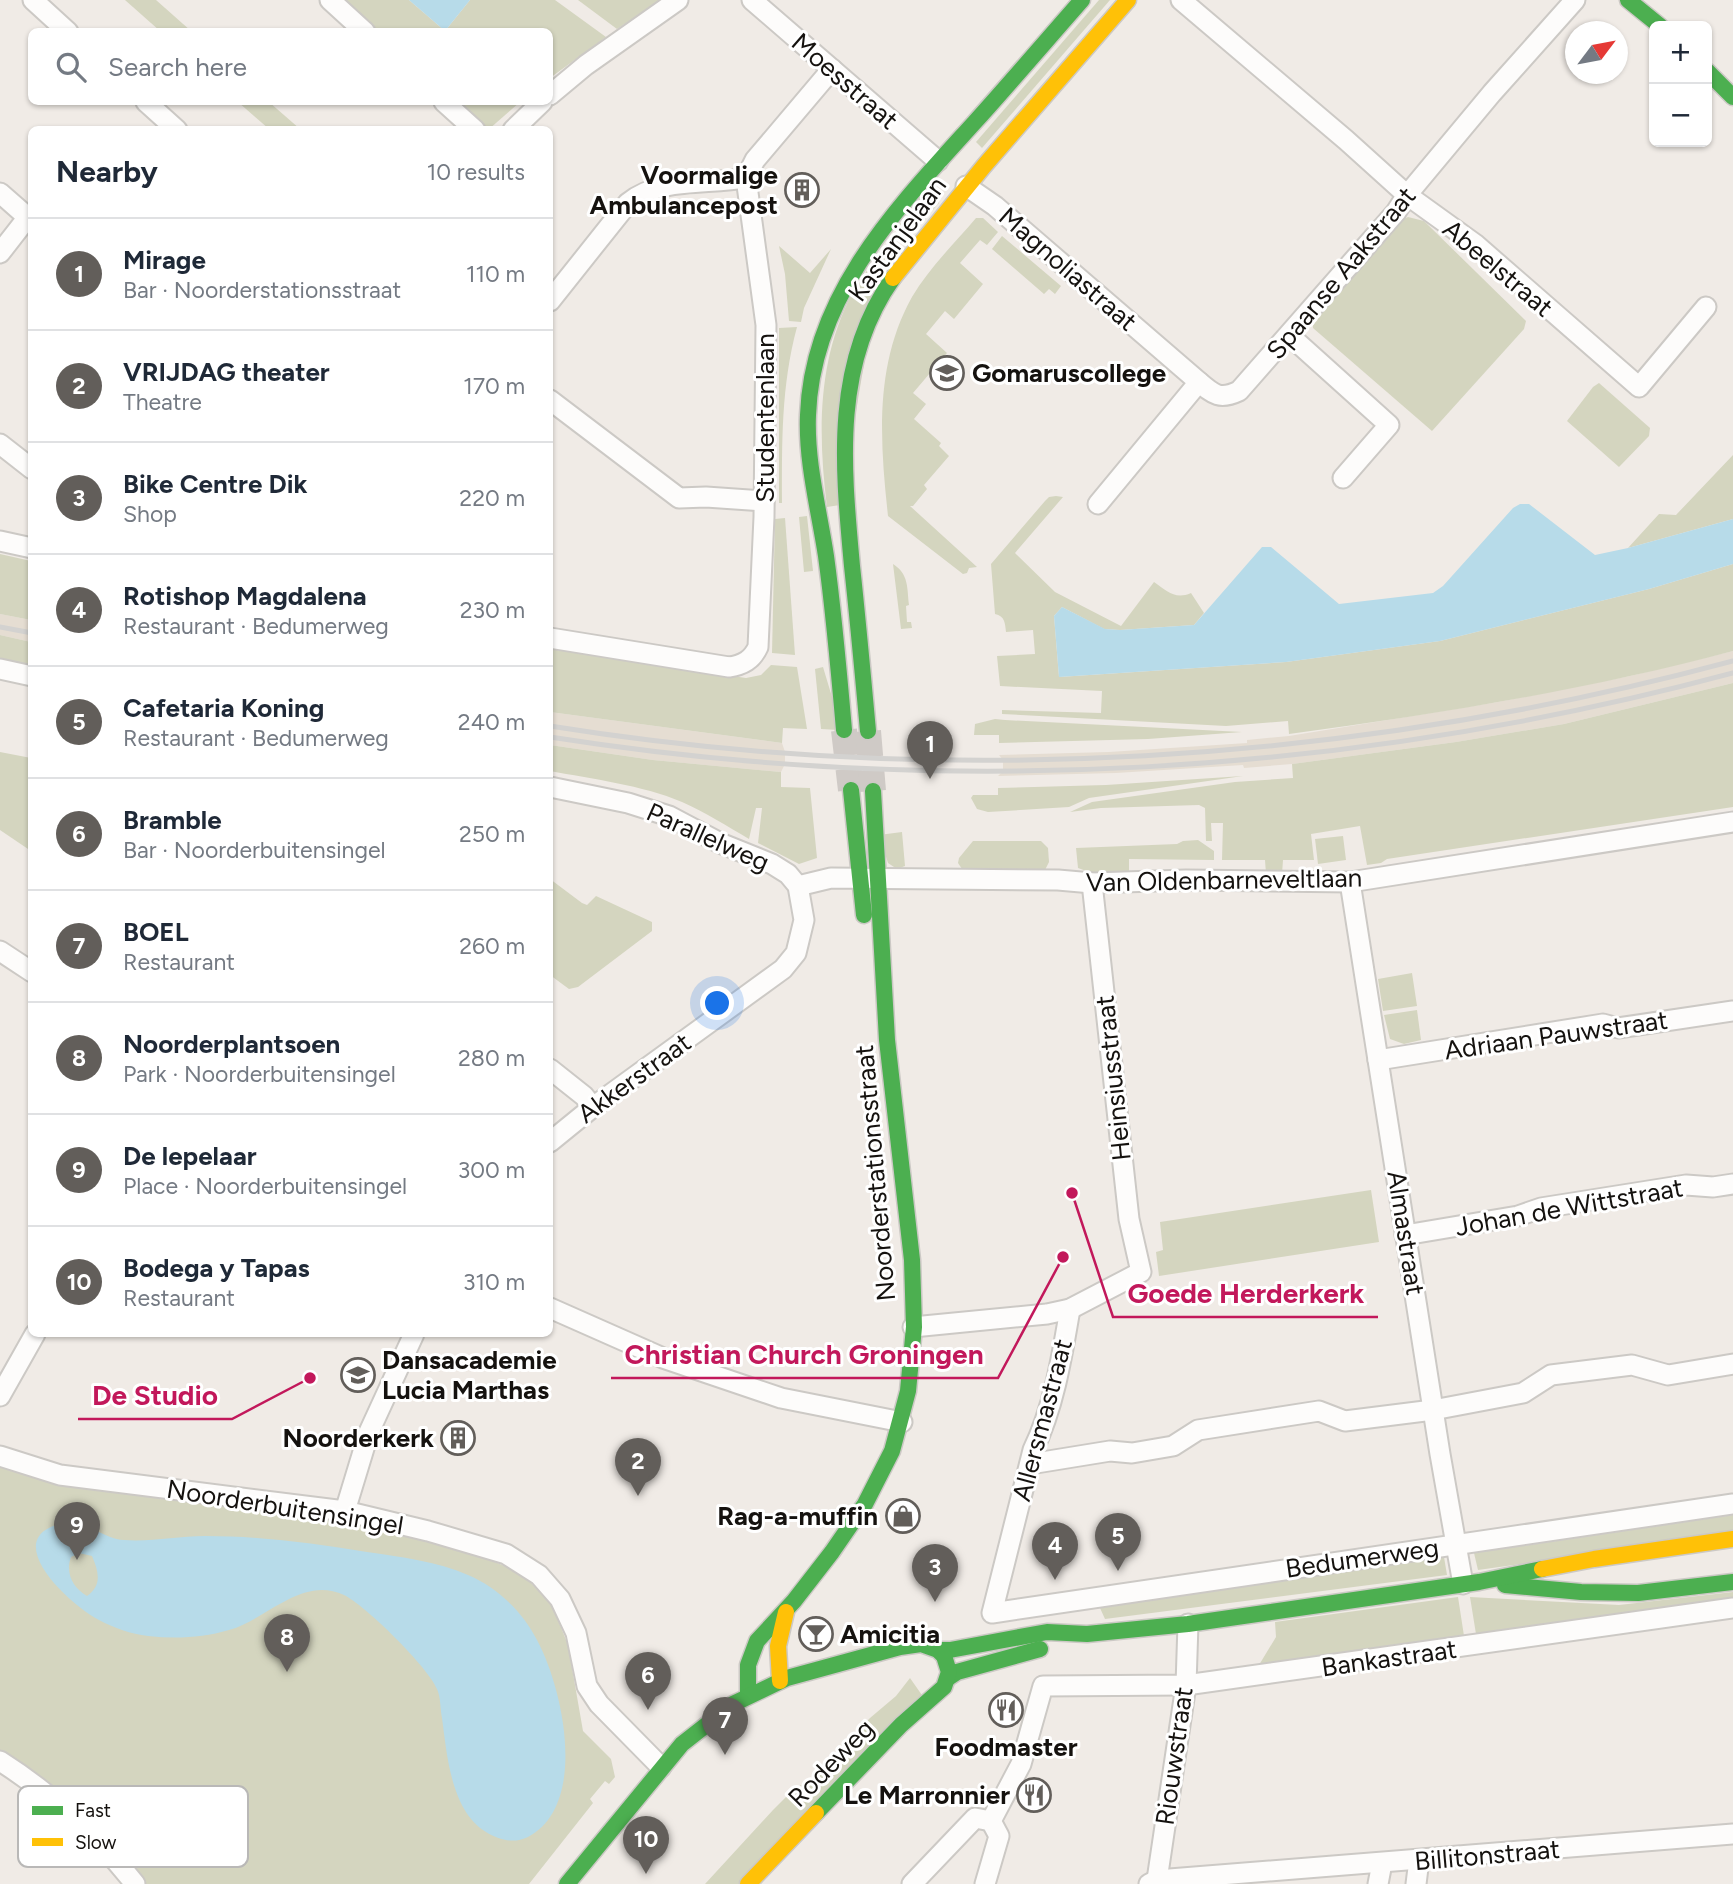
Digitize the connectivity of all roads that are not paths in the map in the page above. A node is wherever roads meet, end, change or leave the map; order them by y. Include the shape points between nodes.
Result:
1 (33, 0) edge
2 (330, 0) edge
3 (678, 0) edge
4 (752, 0) edge
5 (1082, 0) edge
6 (1128, 0) edge
7 (1181, 0) edge
8 (1575, 0) edge
9 (1628, 0) edge
10 (1654, 21) edge
11 (64, 28) edge
12 (361, 28) edge
13 (1712, 61) edge
14 (832, 69) junction
15 (1733, 75) edge
16 (1712, 76) edge
17 (553, 92) edge
18 (1733, 97) edge
19 (149, 105) edge
20 (447, 105) edge
21 (539, 105) edge
22 (173, 126) edge
23 (471, 126) edge
24 (517, 126) edge
25 (952, 173) junction
26 (746, 178) junction
27 (0, 193) edge
28 (1407, 195) junction
29 (28, 217) edge
30 (28, 221) edge
31 (0, 253) edge
32 (553, 297) edge
33 (1706, 307) dead end
34 (1289, 335) junction
35 (1199, 382) junction
36 (553, 403) edge
37 (0, 444) edge
38 (28, 466) edge
39 (1343, 478) dead end
40 (764, 501) junction
41 (1098, 504) dead end
42 (0, 541) edge
43 (28, 547) edge
44 (553, 638) edge
45 (0, 669) edge
46 (28, 675) edge
47 (844, 730) tunnel mouth
48 (867, 731) tunnel mouth
49 (553, 788) edge
50 (851, 790) tunnel mouth
51 (873, 791) tunnel mouth
52 (1733, 822) edge
53 (869, 878) junction
54 (1350, 882) junction
55 (1092, 883) junction
56 (798, 886) junction
57 (0, 951) edge
58 (28, 969) edge
59 (1733, 1011) edge
60 (1378, 1060) junction
61 (553, 1071) edge
62 (593, 1107) junction
63 (553, 1140) edge
64 (1733, 1184) edge
65 (1405, 1231) junction
66 (553, 1309) edge
67 (1070, 1309) junction
68 (913, 1327) junction
69 (33, 1337) edge
70 (413, 1337) edge
71 (1733, 1364) edge
72 (0, 1396) edge
73 (1433, 1410) junction
74 (902, 1422) junction
75 (0, 1456) edge
76 (1030, 1464) junction
77 (1733, 1504) edge
78 (345, 1511) junction
79 (1733, 1539) edge
80 (1457, 1544) junction
81 (1733, 1582) edge
82 (1471, 1583) junction
83 (1733, 1608) edge
84 (786, 1612) junction
85 (992, 1613) joint
86 (1188, 1624) junction
87 (1087, 1634) junction
88 (937, 1650) junction
89 (948, 1678) junction
90 (780, 1681) junction
91 (1185, 1685) junction
92 (748, 1695) junction
93 (0, 1761) edge
94 (661, 1767) junction
95 (35, 1786) edge
96 (991, 1821) junction
97 (1733, 1834) edge
98 (1419, 1860) junction
99 (1382, 1863) junction
100 (120, 1867) edge
101 (1153, 1882) edge
102 (135, 1884) edge
103 (567, 1884) edge
104 (748, 1884) edge
105 (912, 1884) edge
106 (985, 1884) edge
107 (1378, 1884) edge
108 (1416, 1884) edge

1 - 11 street
2 - 12 street
3 - 17 street
4 - 14 street, Moesstraat
5 - 25 street, Kastanjelaan
6 - 25 street, Kastanjelaan
7 - 28 street, Abeelstraat
8 - 28 street, Spaanse Aakstraat
9 - 10 street
13 - 15 street
14 - 25 street, Moesstraat
14 - 26 street via 755,160
16 - 18 street
19 - 22 street
20 - 23 street
21 - 24 street
25 - 35 street, Magnoliastraat
25 - 47 street, Kastanjelaan via 866,249 825,326 813,374 808,401 809,455 824,537
25 - 48 street, Kastanjelaan via 912,254 865,326 853,368 845,423 844,480
26 - 32 street via 654,187 640,193
26 - 40 street, Studentenlaan via 766,325
27 - 29 street
28 - 33 street, Abeelstraat via 1475,244 1639,387
28 - 34 street, Spaanse Aakstraat
30 - 31 street
34 - 35 street, Spaanse Aakstraat via 1240,391 1227,397 1212,393
34 - 39 street via 1389,425
35 - 41 street
36 - 40 street via 679,498
37 - 38 street
40 - 44 street, Studentenlaan via 758,647 752,658 729,667
42 - 43 street
45 - 46 street
49 - 56 street, Parallelweg via 669,816 772,864
50 - 53 street, Noorderstationsstraat
51 - 53 street, Noorderstationsstraat
52 - 54 street, Van Oldenbarneveltlaan
53 - 55 street, Van Oldenbarneveltlaan
53 - 56 street, Parallelweg via 831,877
53 - 68 street, Noorderstationsstraat via 909,1235
54 - 55 street, Van Oldenbarneveltlaan
54 - 60 street, Almastraat
55 - 67 street, Heinsiusstraat via 1129,1219 1141,1272
56 - 62 street, Akkerstraat via 804,920 801,937 783,969
57 - 58 street
59 - 60 street, Adriaan Pauwstraat via 1618,1028 1603,1024
60 - 65 street, Almastraat
61 - 62 street
62 - 63 street, Akkerstraat
64 - 65 street, Johan de Wittstraat via 1686,1185
65 - 73 street, Almastraat
66 - 74 street via 663,1358 781,1398
67 - 68 street
67 - 76 street, Allersmastraat via 1061,1359
68 - 74 street, Noorderstationsstraat
69 - 72 street
70 - 78 street via 369,1432
71 - 73 street via 1668,1375 1632,1365 1551,1375 1523,1393
73 - 76 street via 1345,1421 1319,1411 1198,1430 1173,1446
73 - 80 street, Almastraat
74 - 84 street, Noorderstationsstraat via 877,1487
75 - 78 street, Noorderbuitensingel via 60,1475
76 - 85 street, Allersmastraat
77 - 80 street, Bedumerweg
78 - 94 street, Noorderbuitensingel via 506,1554 539,1575 561,1599 576,1633 587,1686
79 - 82 street, Bedumerweg
80 - 82 street, Almastraat
80 - 85 street, Bedumerweg
81 - 82 street, Bedumerweg via 1656,1592 1560,1591
82 - 86 street, Bedumerweg
83 - 91 street, Bankastraat
84 - 90 street, Noorderstationsstraat via 777,1640
84 - 92 street, Noorderstationsstraat via 762,1633 752,1650
86 - 87 street, Bedumerweg
86 - 91 street, Riouwstraat
87 - 88 street, Bedumerweg via 1047,1632
87 - 89 street, Bedumerweg
88 - 89 street via 948,1664
88 - 90 street, Bedumerweg via 921,1644 900,1647
89 - 104 street, Rodeweg via 939,1694 901,1725
90 - 92 street, Bedumerweg
91 - 96 street, Bankastraat via 1043,1686 1021,1764
91 - 101 street, Riouwstraat
92 - 94 street, Bedumerweg via 706,1723
93 - 95 street
94 - 103 street, Bedumerweg
96 - 105 street via 975,1818
96 - 106 street via 999,1836
97 - 98 street, Billitonstraat
98 - 99 street, Billitonstraat
98 - 108 street
99 - 101 street, Billitonstraat
99 - 107 street
100 - 102 street

